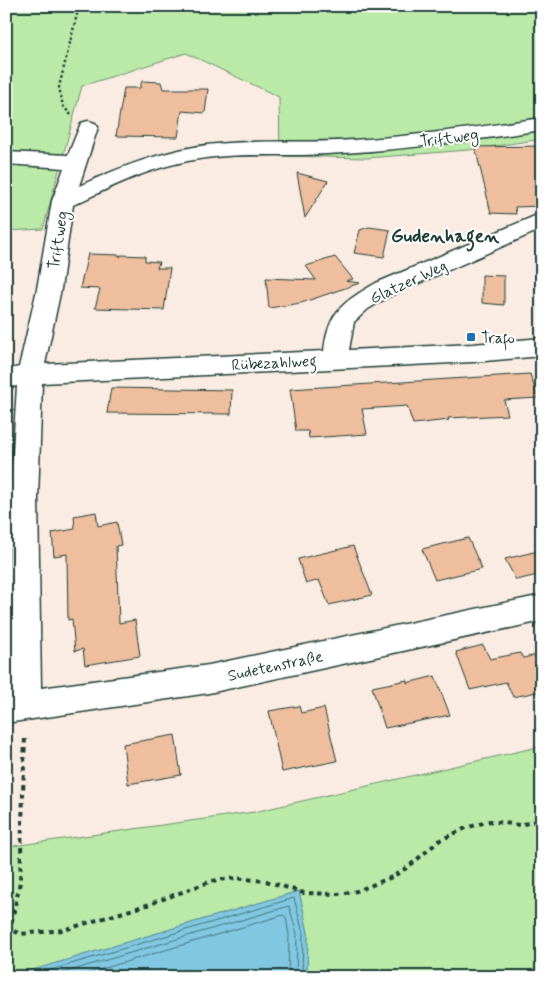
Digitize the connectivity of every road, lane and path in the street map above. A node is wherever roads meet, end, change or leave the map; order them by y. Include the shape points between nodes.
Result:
1 (79, 6) edge
2 (542, 124) edge
3 (88, 127) joint
4 (6, 158) edge
5 (75, 162) junction
6 (63, 200) junction
7 (542, 220) edge
8 (542, 347) edge
9 (336, 359) junction
10 (18, 377) edge
11 (542, 608) edge
12 (16, 706) edge
13 (542, 820) edge
14 (6, 927) edge
15 (11, 930) junction
16 (6, 949) edge

1 - 3 path via 59,97 68,113
2 - 6 street, Triftweg via 386,144 232,150 177,157
3 - 5 street
4 - 5 street
5 - 6 street
6 - 10 street, Triftweg via 49,289
7 - 9 street, Glatzer Weg via 384,289 359,304 341,322
8 - 9 street, Rübezahlweg
9 - 10 street, Rübezahlweg
10 - 12 street, Triftweg via 24,499
11 - 12 street, Sudetenstraße via 210,679
12 - 15 path via 24,789 20,882
13 - 15 path via 519,825 490,821 466,828 440,840 392,877 358,891 304,893 266,881 233,878 212,881 147,906 64,930 20,934
14 - 15 path
15 - 16 path

